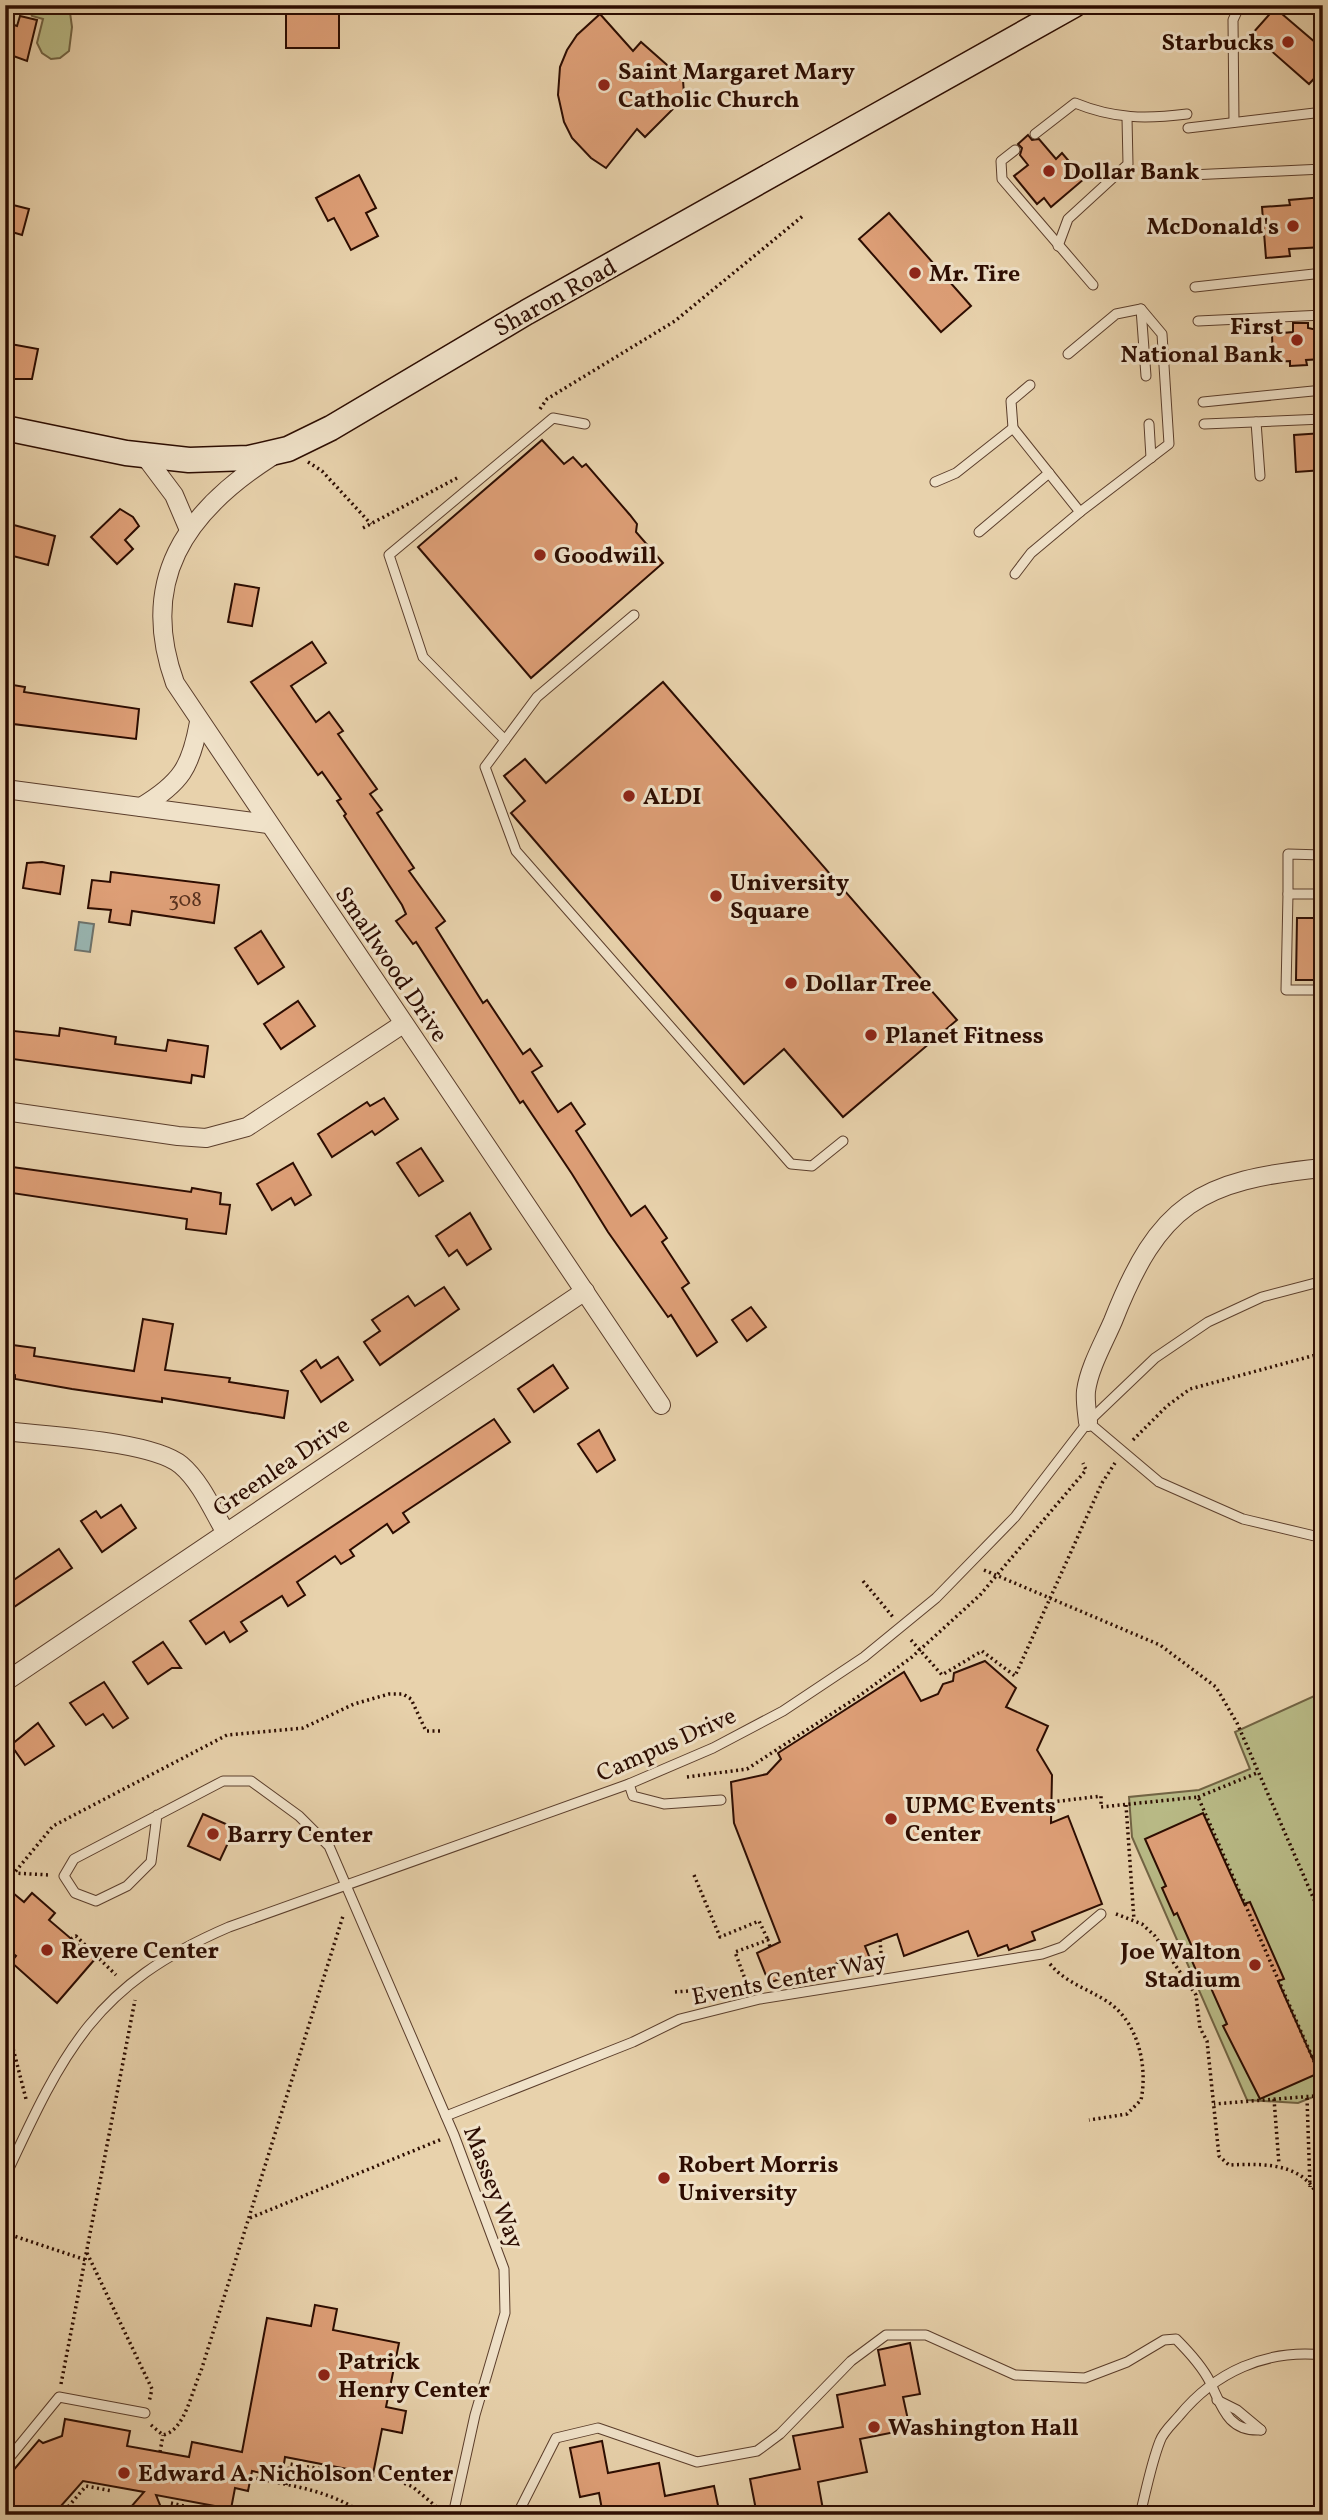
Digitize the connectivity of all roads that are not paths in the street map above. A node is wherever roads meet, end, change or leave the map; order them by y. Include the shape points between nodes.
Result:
1 (1074, 5) edge
2 (1240, 5) edge
3 (1323, 112) edge
4 (1186, 114) dead end
5 (1127, 118) junction
6 (1234, 122) junction
7 (1188, 128) dead end
8 (1035, 134) dead end
9 (1015, 150) dead end
10 (1323, 169) edge
11 (1190, 174) dead end
12 (1058, 246) junction
13 (1323, 273) edge
14 (1093, 285) dead end
15 (1195, 287) dead end
16 (1141, 309) junction
17 (1323, 315) edge
18 (1198, 321) dead end
19 (1068, 354) dead end
20 (1146, 376) dead end
21 (1030, 385) dead end
22 (1323, 390) edge
23 (1203, 402) dead end
24 (1323, 419) edge
25 (1256, 422) junction
26 (585, 424) dead end
27 (1149, 424) dead end
28 (1204, 424) dead end
29 (5, 428) edge
30 (1013, 428) junction
31 (277, 454) junction
32 (145, 455) junction
33 (1151, 458) junction
34 (1049, 473) junction
35 (1260, 476) dead end
36 (935, 482) dead end
37 (1080, 512) junction
38 (189, 530) junction
39 (979, 532) dead end
40 (1015, 574) dead end
41 (634, 615) dead end
42 (199, 722) junction
43 (505, 740) junction
44 (5, 789) edge
45 (141, 807) junction
46 (268, 824) junction
47 (1323, 855) edge
48 (1288, 894) junction
49 (1323, 894) edge
50 (1323, 990) edge
51 (402, 1024) junction
52 (5, 1111) edge
53 (844, 1141) dead end
54 (1323, 1168) edge
55 (1323, 1281) edge
56 (585, 1291) junction
57 (661, 1405) dead end
58 (1088, 1423) junction
59 (5, 1431) edge
60 (226, 1533) junction
61 (1323, 1538) edge
62 (5, 1682) edge
63 (629, 1784) junction
64 (721, 1800) dead end
65 (157, 1815) junction
66 (348, 1886) junction
67 (1101, 1914) road end
68 (446, 2116) junction
69 (5, 2178) edge
70 (1323, 2355) edge
71 (1210, 2383) junction
72 (1215, 2400) junction
73 (145, 2413) road end
74 (5, 2463) edge
75 (453, 2515) edge
76 (517, 2515) edge
77 (1140, 2515) edge

1 - 31 street, Sharon Road via 527,312 331,428
2 - 6 lane via 1233,20
3 - 6 lane
4 - 5 lane
5 - 8 lane via 1075,103
5 - 12 lane via 1128,163 1068,219
6 - 7 lane
9 - 12 lane via 1001,161 1002,179
10 - 11 lane
12 - 14 lane
13 - 15 lane
16 - 19 lane via 1116,314
16 - 20 lane
16 - 33 lane via 1162,334 1169,444
17 - 18 lane
21 - 30 lane via 1011,401
22 - 23 lane
24 - 25 lane
25 - 28 lane
25 - 35 lane
26 - 43 lane via 553,418 388,555 423,657
27 - 33 lane
29 - 32 street, Sharon Road
30 - 34 lane
30 - 36 lane via 956,472
31 - 32 street, Sharon Road via 212,460
31 - 38 street, Smallwood Drive via 232,485
32 - 38 street via 174,495
33 - 37 lane
34 - 37 lane
34 - 39 lane
37 - 40 lane
38 - 42 street, Smallwood Drive via 169,571 161,621 175,684
41 - 43 lane via 537,696
42 - 45 street via 184,773
42 - 46 street, Smallwood Drive
43 - 53 lane via 485,767 516,851 791,1164 812,1166
44 - 45 street
45 - 46 street
46 - 51 street, Smallwood Drive
47 - 48 lane via 1288,854
48 - 49 lane
48 - 50 lane via 1286,990
51 - 52 street via 267,1115 227,1135 178,1136
51 - 56 street, Smallwood Drive
54 - 58 street via 1271,1173 1203,1194 1165,1223 1126,1288 1092,1374 1086,1390
55 - 58 lane, Campus Drive via 1262,1297 1208,1322 1155,1358
56 - 57 street, Smallwood Drive
56 - 60 street, Greenlea Drive
58 - 61 lane via 1159,1482 1243,1519
58 - 63 lane, Campus Drive via 1015,1517 965,1570 864,1657 783,1711
59 - 60 street via 144,1449 170,1457 188,1472
60 - 62 street, Greenlea Drive
63 - 64 lane via 633,1796 664,1804
63 - 66 lane, Campus Drive
65 - 65 lane, Massey Way via 74,1859 64,1876 75,1893 96,1901 127,1886 151,1862
65 - 66 lane, Massey Way via 223,1781 251,1781 299,1816 329,1846
66 - 68 lane, Massey Way
66 - 69 lane, Campus Drive via 182,1948 126,1986 92,2019 65,2056
67 - 68 lane, Events Center Way via 1062,1947 1042,1954 760,1999 680,2020
68 - 75 lane, Massey Way via 495,2240 507,2292
70 - 71 lane via 1303,2353 1260,2361
71 - 72 lane
71 - 76 lane via 1176,2339 1164,2340 1127,2362 1085,2378 1015,2375 926,2335 886,2335 851,2361 757,2451 697,2462 598,2428 556,2438
71 - 77 lane via 1160,2439
72 - 72 lane via 1231,2422 1250,2431 1261,2430 1237,2410
73 - 74 lane via 59,2397

